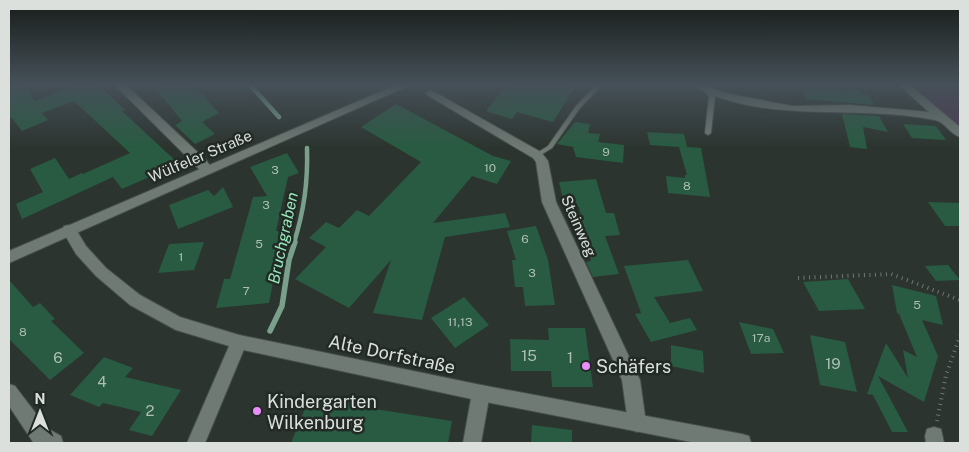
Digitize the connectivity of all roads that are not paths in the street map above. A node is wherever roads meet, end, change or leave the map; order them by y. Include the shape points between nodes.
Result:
1 (142, 106) edge
2 (356, 106) edge
3 (453, 106) edge
4 (579, 106) edge
5 (711, 106) edge
6 (778, 106) edge
7 (929, 106) edge
8 (942, 117) junction
9 (708, 133) dead end
10 (960, 133) edge
11 (537, 155) junction
12 (207, 170) junction
13 (69, 230) junction
14 (9, 257) edge
15 (239, 342) junction
16 (9, 392) edge
17 (480, 393) junction
18 (637, 423) junction
19 (54, 443) edge
20 (196, 443) edge
21 (472, 443) edge
22 (742, 443) edge

1 - 12 street
2 - 12 street, Wülfeler Straße
3 - 11 street
4 - 11 lane via 550,148
5 - 9 lane
6 - 8 street via 850,108
7 - 8 street
8 - 10 street
11 - 18 street, Steinweg via 542,162 549,202 631,380
12 - 13 street, Wülfeler Straße
13 - 14 street, Wülfeler Straße
13 - 15 street, Alte Dorfstraße via 87,257 135,300 176,322
15 - 17 street, Alte Dorfstraße
15 - 20 street
16 - 19 street via 40,435
17 - 18 street, Alte Dorfstraße
17 - 21 street
18 - 22 street, Alte Dorfstraße

